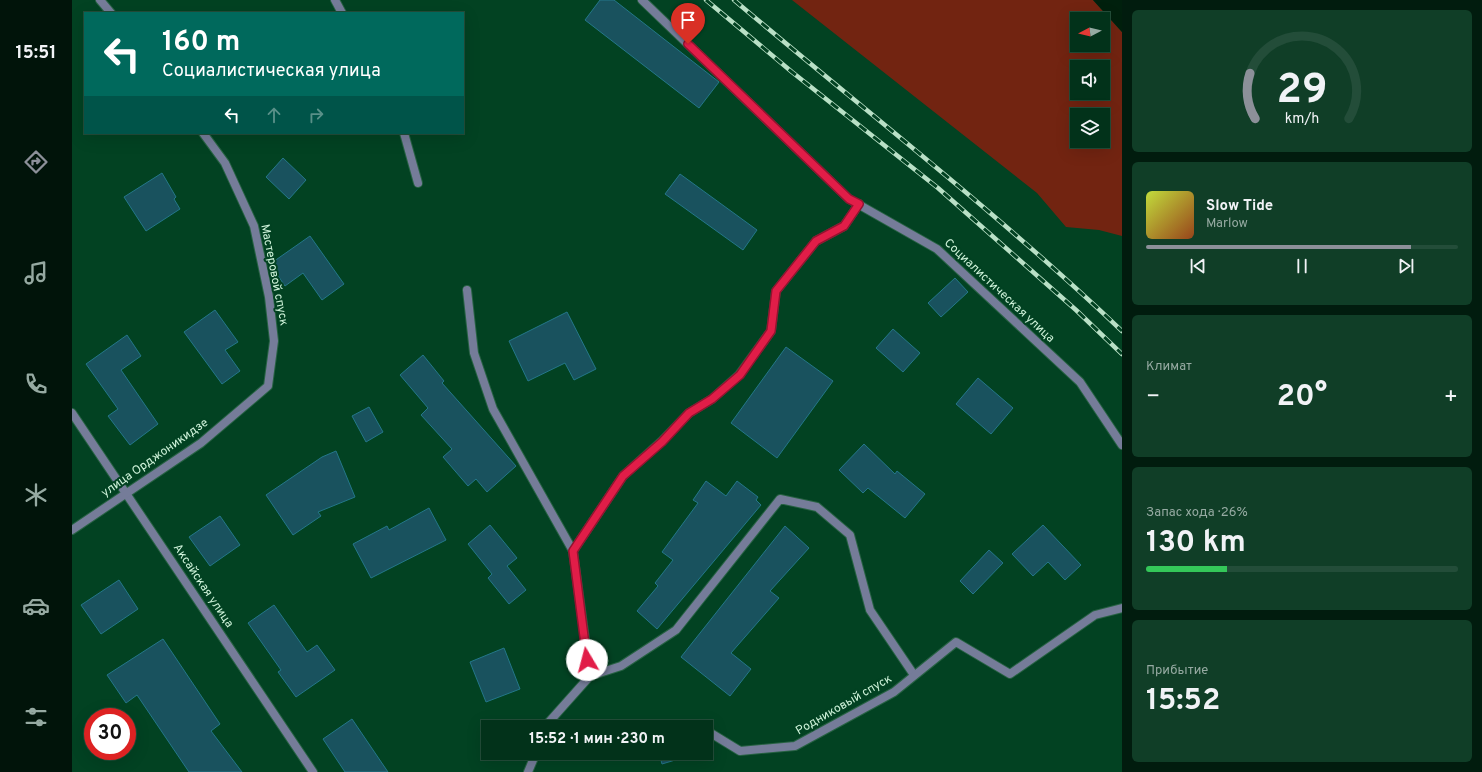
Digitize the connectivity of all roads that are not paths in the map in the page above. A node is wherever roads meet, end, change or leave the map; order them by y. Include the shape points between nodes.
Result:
1 (100, 0) edge
2 (335, 0) edge
3 (642, 0) edge
4 (110, 12) edge
5 (341, 12) edge
6 (204, 134) edge
7 (404, 134) edge
8 (418, 183) dead end
9 (859, 204) junction
10 (467, 290) dead end
11 (268, 386) joint
12 (72, 413) edge
13 (1122, 445) edge
14 (127, 494) junction
15 (72, 530) edge
16 (573, 551) junction
17 (1122, 608) edge
18 (590, 676) junction
19 (914, 676) junction
20 (551, 720) edge
21 (713, 734) edge
22 (533, 760) edge
23 (312, 772) edge
24 (528, 772) edge

1 - 4 street
2 - 5 street
3 - 9 street, Социалистическая улица via 849,199
6 - 11 street, Мастеровой спуск via 224,164 254,226 269,297 274,341
7 - 8 street
9 - 13 street, Социалистическая улица via 937,249 1080,382
9 - 16 street via 844,226 816,241 776,291 771,331 740,375 712,399 689,413 662,442 623,476
10 - 16 street via 474,353 493,409
11 - 14 street, улица Орджоникидзе via 201,443
12 - 14 street, Аксайская улица
14 - 15 street, улица Орджоникидзе
14 - 23 street, Аксайская улица
16 - 18 street
17 - 19 street, Родниковый спуск via 1095,615 1010,674 956,642
18 - 19 street via 621,666 676,630 780,499 817,507 850,535 870,610
18 - 20 street
19 - 21 street, Родниковый спуск via 894,692 796,746 740,751
22 - 24 street

